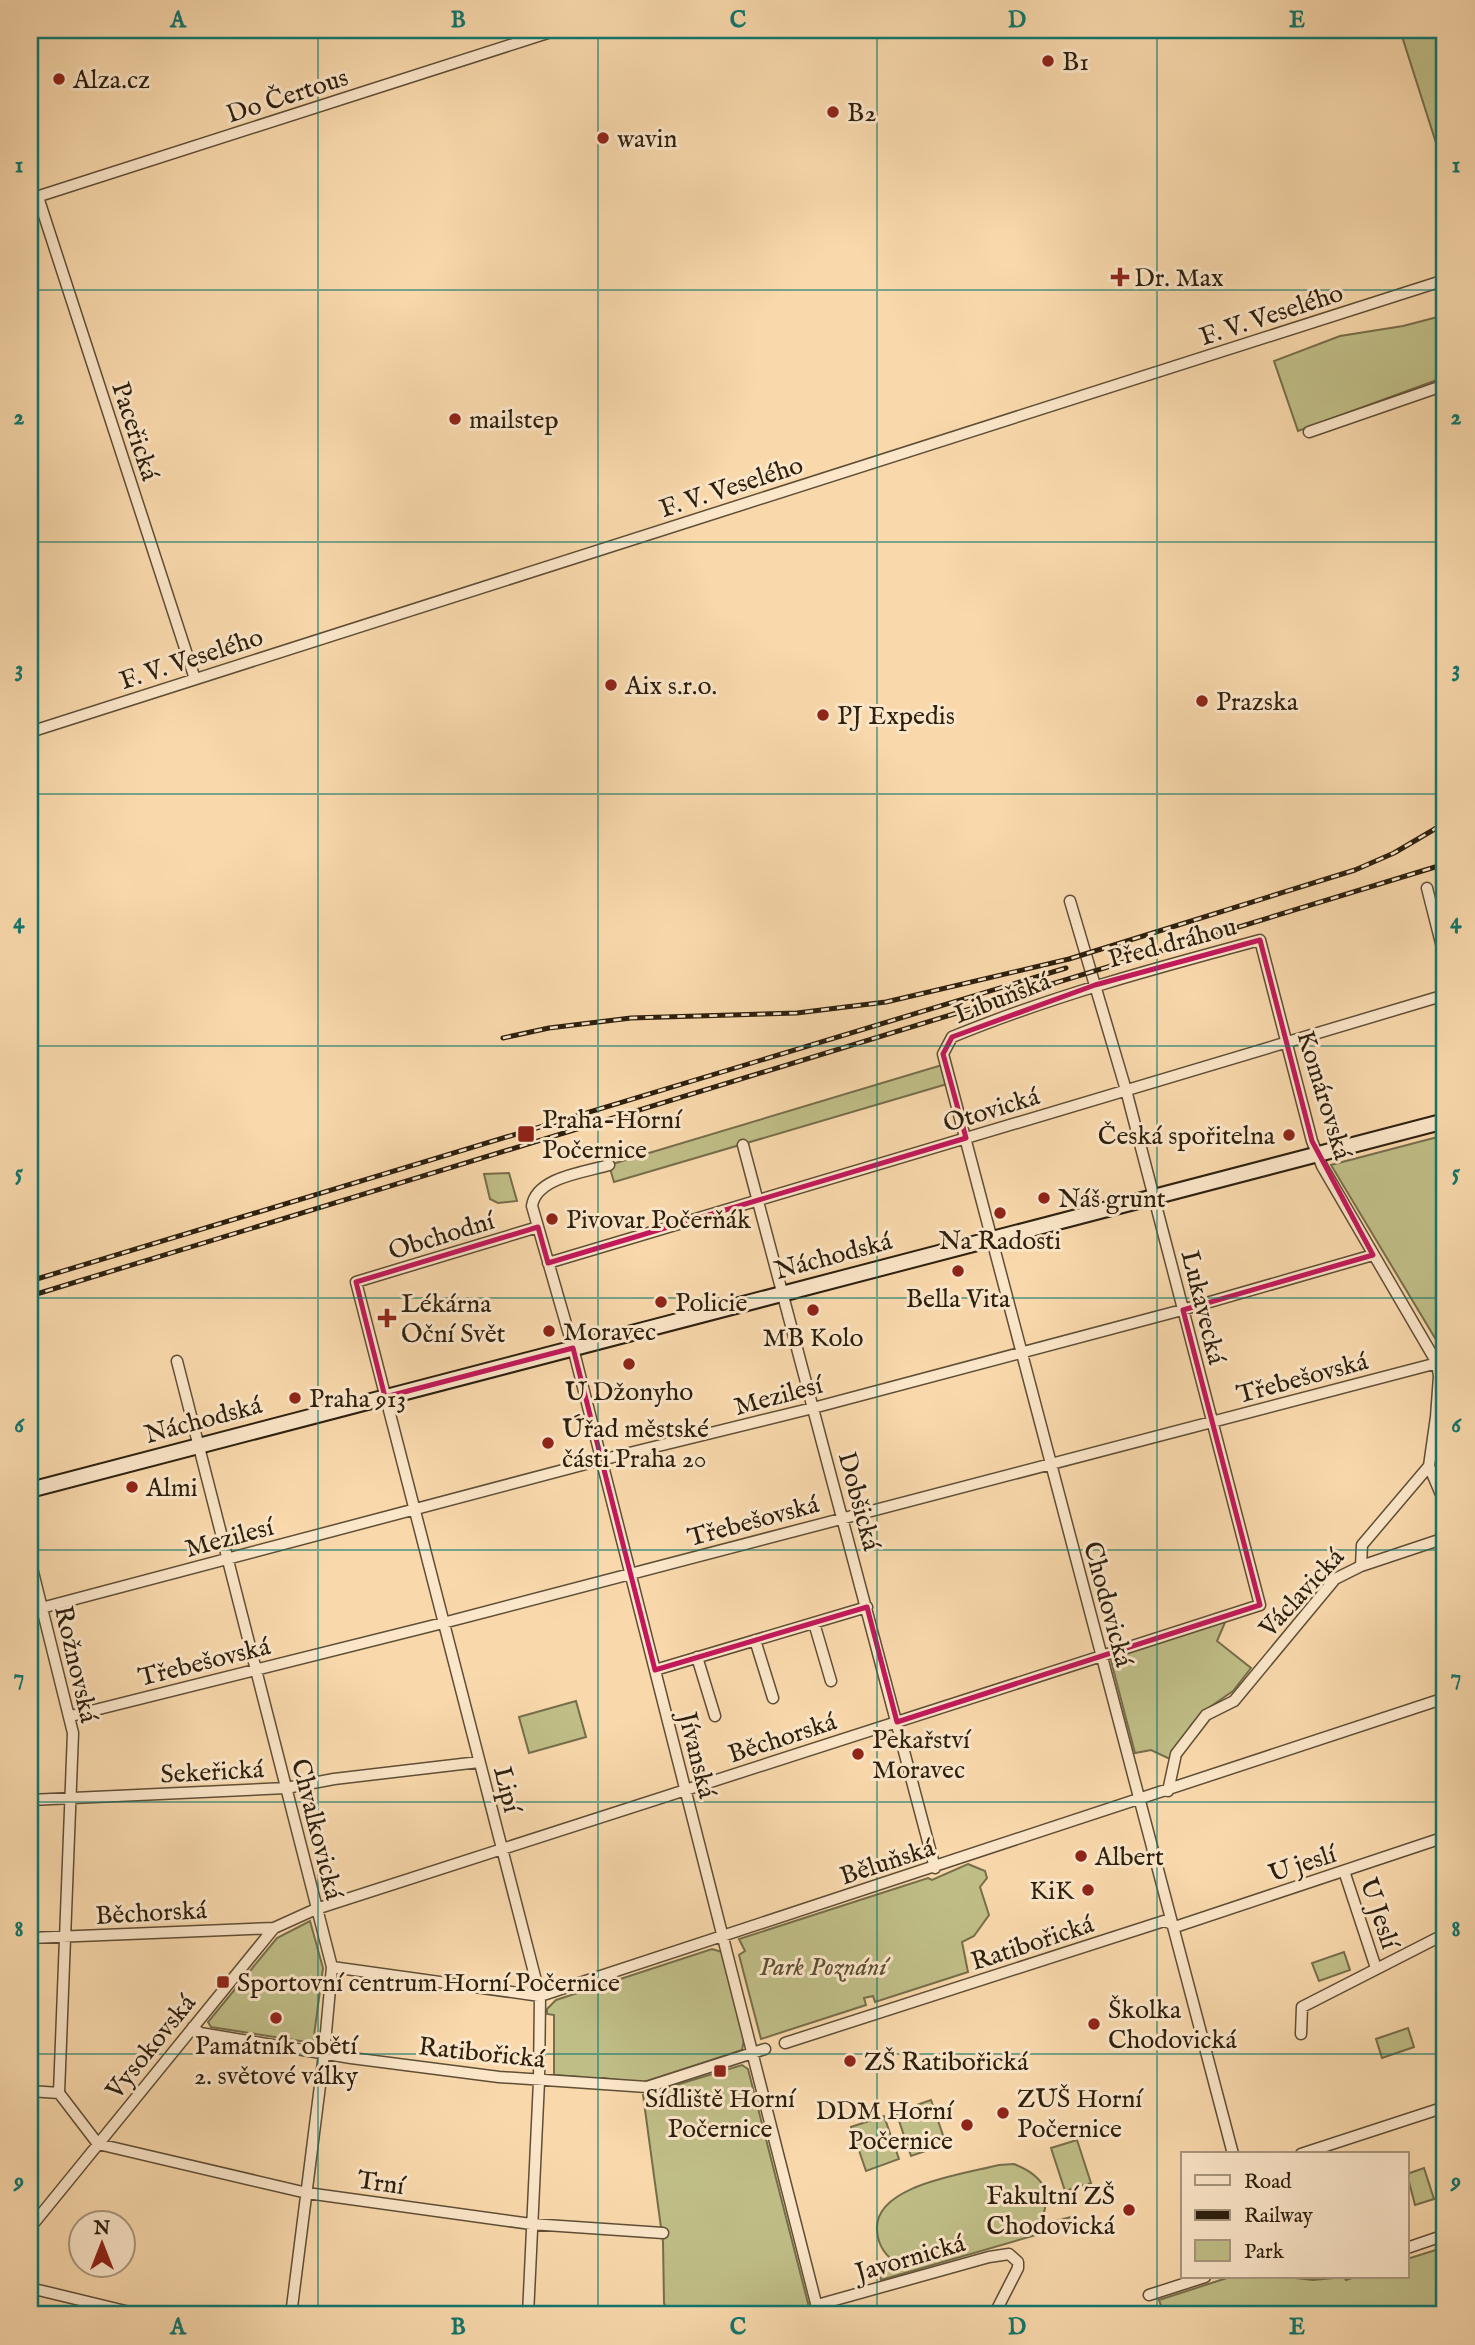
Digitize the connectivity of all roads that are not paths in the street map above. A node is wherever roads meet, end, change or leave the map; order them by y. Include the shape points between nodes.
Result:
1 (558, 30) edge
2 (34, 198) edge
3 (1445, 280) edge
4 (1445, 386) edge
5 (1309, 432) dead end
6 (195, 679) junction
7 (30, 732) edge
8 (1427, 888) dead end
9 (1070, 901) dead end
10 (1260, 940) joint
11 (1445, 959) edge
12 (1095, 985) junction
13 (1445, 995) edge
14 (1286, 1042) junction
15 (946, 1065) joint
16 (1126, 1090) junction
17 (1445, 1121) edge
18 (966, 1138) junction
19 (743, 1145) dead end
20 (1317, 1154) junction
21 (609, 1165) dead end
22 (1153, 1197) junction
23 (757, 1200) junction
24 (538, 1227) junction
25 (991, 1239) junction
26 (1373, 1255) junction
27 (548, 1263) junction
28 (356, 1282) joint
29 (782, 1293) junction
30 (1182, 1310) junction
31 (573, 1348) junction
32 (1021, 1353) junction
33 (177, 1362) dead end
34 (1441, 1362) edge
35 (385, 1397) junction
36 (813, 1409) junction
37 (1212, 1422) junction
38 (199, 1445) junction
39 (601, 1460) junction
40 (1051, 1464) junction
41 (1429, 1466) junction
42 (30, 1489) edge
43 (1445, 1504) edge
44 (414, 1510) junction
45 (842, 1517) junction
46 (1445, 1538) edge
47 (228, 1559) junction
48 (30, 1560) edge
49 (1361, 1566) junction
50 (631, 1574) junction
51 (866, 1607) junction
52 (42, 1608) junction
53 (30, 1611) edge
54 (443, 1623) junction
55 (814, 1623) junction
56 (755, 1640) junction
57 (697, 1657) junction
58 (1101, 1657) junction
59 (256, 1670) junction
60 (655, 1670) junction
61 (831, 1681) dead end
62 (773, 1698) dead end
63 (1445, 1698) edge
64 (71, 1716) junction
65 (715, 1716) dead end
66 (897, 1722) junction
67 (479, 1762) junction
68 (286, 1788) junction
69 (686, 1790) junction
70 (1168, 1791) junction
71 (71, 1799) junction
72 (30, 1800) edge
73 (1139, 1801) junction
74 (1445, 1837) edge
75 (502, 1849) junction
76 (935, 1867) junction
77 (1343, 1871) junction
78 (316, 1909) junction
79 (1172, 1924) junction
80 (274, 1927) junction
81 (1445, 1934) edge
82 (66, 1937) junction
83 (723, 1937) junction
84 (30, 1938) edge
85 (332, 1968) junction
86 (1376, 1968) junction
87 (540, 1996) junction
88 (193, 2027) junction
89 (1301, 2034) dead end
90 (785, 2043) dead end
91 (765, 2049) dead end
92 (752, 2053) junction
93 (324, 2054) junction
94 (539, 2081) junction
95 (30, 2091) edge
96 (59, 2093) junction
97 (1445, 2107) edge
98 (98, 2144) junction
99 (1232, 2152) edge
100 (1307, 2152) edge
101 (307, 2193) junction
102 (30, 2208) edge
103 (41, 2213) junction
104 (531, 2224) junction
105 (30, 2228) edge
106 (663, 2233) dead end
107 (1445, 2235) edge
108 (1408, 2248) edge
109 (1202, 2278) edge
110 (30, 2288) edge
111 (1149, 2295) dead end
112 (818, 2310) edge
113 (142, 2315) edge
114 (291, 2315) edge
115 (528, 2315) edge
116 (994, 2315) edge

1 - 2 street, Do Čertous
2 - 6 street, Paceřická
3 - 6 street, F. V. Veselého
4 - 5 street
6 - 7 street, F. V. Veselého
8 - 11 street
9 - 12 street, Lukavecká
10 - 12 street, Před dráhou
10 - 14 street, Komárovská
12 - 15 street, Libuňská via 952,1037 943,1054
12 - 16 street, Lukavecká
13 - 14 street, Otovická
14 - 16 street, Otovická
14 - 20 street, Komárovská
15 - 18 street, Chodovická
16 - 18 street, Otovická
16 - 22 street, Lukavecká
17 - 20 main road, Náchodská
18 - 23 street, Otovická
18 - 25 street, Chodovická
19 - 23 street, Dobšická
20 - 22 main road, Náchodská
20 - 26 street, Komárovská
21 - 24 street, Jívanská via 545,1185 533,1197
22 - 25 main road, Náchodská
22 - 30 street, Lukavecká
23 - 27 street, Otovická
23 - 29 street, Dobšická
24 - 27 street, Jívanská
24 - 28 street, Obchodní
25 - 29 main road, Náchodská
25 - 32 street, Chodovická
26 - 30 street, Mezilesí
26 - 34 street, Komárovská
27 - 31 street, Jívanská
28 - 35 street, Lipí
29 - 31 main road, Náchodská
29 - 36 street, Dobšická
30 - 32 street, Mezilesí
30 - 37 street, Lukavecká
31 - 35 main road, Náchodská
31 - 39 street, Jívanská
32 - 36 street, Mezilesí
32 - 40 street, Chodovická
33 - 38 street, Chvalkovická
34 - 37 street, Třebešovská
34 - 41 street
35 - 38 main road, Náchodská
35 - 44 street, Lipí
36 - 39 street, Mezilesí
36 - 45 street, Dobšická
37 - 40 street, Třebešovská
37 - 58 street, Lukavecká via 1260,1605
38 - 42 main road, Náchodská
38 - 47 street, Chvalkovická
39 - 44 street, Mezilesí
39 - 50 street, Jívanská
40 - 45 street, Třebešovská
40 - 58 street, Chodovická
41 - 43 street
41 - 49 street, Václavická via 1362,1545
44 - 47 street, Mezilesí
44 - 54 street, Lipí
45 - 50 street, Třebešovská
45 - 51 street, Dobšická
46 - 49 street
47 - 52 street, Mezilesí
47 - 59 street, Chvalkovická
48 - 52 street, Rožnovská
49 - 70 street, Václavická via 1335,1579 1234,1701 1206,1715 1176,1754
50 - 54 street, Třebešovská
50 - 60 street, Jívanská
51 - 55 street
51 - 66 street, Dobšická
52 - 53 street, Mezilesí
52 - 64 street, Rožnovská
54 - 59 street, Třebešovská
54 - 67 street, Lipí
55 - 56 street
55 - 61 street
56 - 57 street
56 - 62 street
57 - 60 street
57 - 65 street
58 - 66 street, Běchorská
58 - 73 street, Chodovická
59 - 64 street, Třebešovská
59 - 68 street, Chvalkovická
60 - 69 street, Jívanská
63 - 70 street, Běluňská
64 - 71 street, Rožnovská
66 - 69 street, Běchorská
66 - 76 street, Dobšická
67 - 68 street, Sekeřická
67 - 75 street, Lipí
68 - 71 street, Sekeřická
68 - 78 street, Chvalkovická
69 - 75 street, Běchorská
69 - 83 street, Jívanská
70 - 73 street, Běluňská
71 - 72 street, Sekeřická
71 - 82 street, Rožnovská
73 - 76 street, Běluňská
73 - 79 street, Chodovická
74 - 77 street, U jeslí
75 - 78 street, Běchorská
75 - 87 street, Lipí
76 - 83 street, Běluňská
77 - 79 street, U jeslí via 1178,1926
77 - 86 street, U Jeslí
78 - 80 street, Vysokovská
78 - 85 street, Chvalkovická
79 - 90 street, Ratibořická via 1164,1921
79 - 99 street, Chodovická
80 - 82 street, Běchorská
80 - 88 street, Vysokovská
81 - 86 street
82 - 84 street, Běchorská
82 - 96 street, Rožnovská
83 - 87 street, Běluňská
83 - 92 street, Jívanská
85 - 87 street, Běluňská
85 - 93 street, Chvalkovická
86 - 89 street via 1302,2007
87 - 94 street, Lipí
88 - 93 street, Ratibořická via 200,2033
88 - 98 street, Vysokovská
91 - 92 street, Ratibořická
92 - 94 street, Ratibořická via 647,2087
92 - 112 street, Jívanská
93 - 94 street, Ratibořická
93 - 101 street, Chvalkovická
94 - 104 street, Lipí
95 - 96 street
96 - 98 street
97 - 100 street
98 - 101 street, Trní
98 - 103 street, Vysokovská
101 - 104 street, Trní
101 - 114 street, Chvalkovická
102 - 103 street
103 - 105 street, Vysokovská
104 - 106 street, Trní
104 - 115 street, Lipí
107 - 108 street
109 - 111 street
110 - 113 street
112 - 116 street, Javornická via 1009,2254 1018,2267

